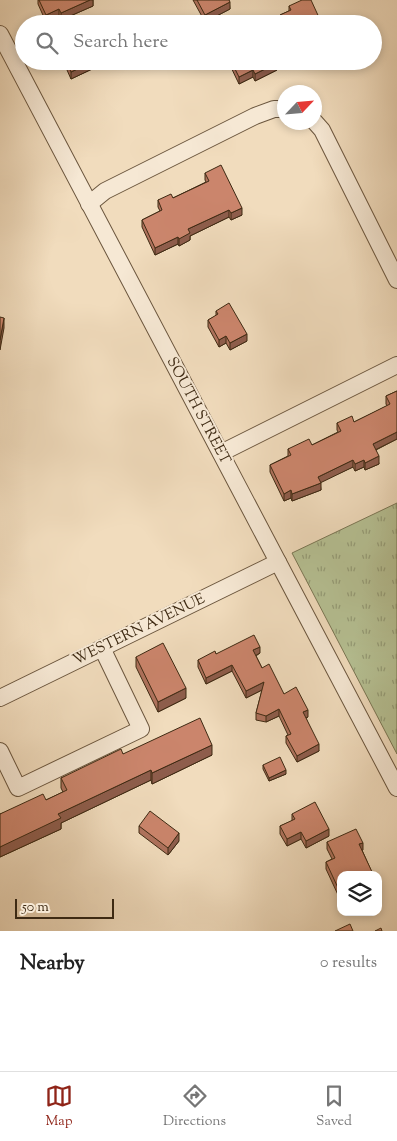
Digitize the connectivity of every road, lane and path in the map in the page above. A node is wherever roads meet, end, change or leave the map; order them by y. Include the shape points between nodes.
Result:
1 (0, 34) edge
2 (15, 63) edge
3 (19, 70) edge
4 (277, 109) edge
5 (322, 130) edge
6 (89, 204) junction
7 (397, 280) edge
8 (397, 365) edge
9 (220, 453) junction
10 (278, 562) junction
11 (102, 648) junction
12 (0, 698) edge
13 (0, 751) edge
14 (397, 788) edge

1 - 2 street, SOUTH STREET
3 - 6 street, SOUTH STREET
4 - 6 street via 255,116 106,191
5 - 7 street
6 - 9 street, SOUTH STREET
8 - 9 street
9 - 10 street, SOUTH STREET
10 - 11 street, WESTERN AVENUE
10 - 14 street, SOUTH STREET
11 - 12 street, WESTERN AVENUE
11 - 13 street via 141,729 18,788

